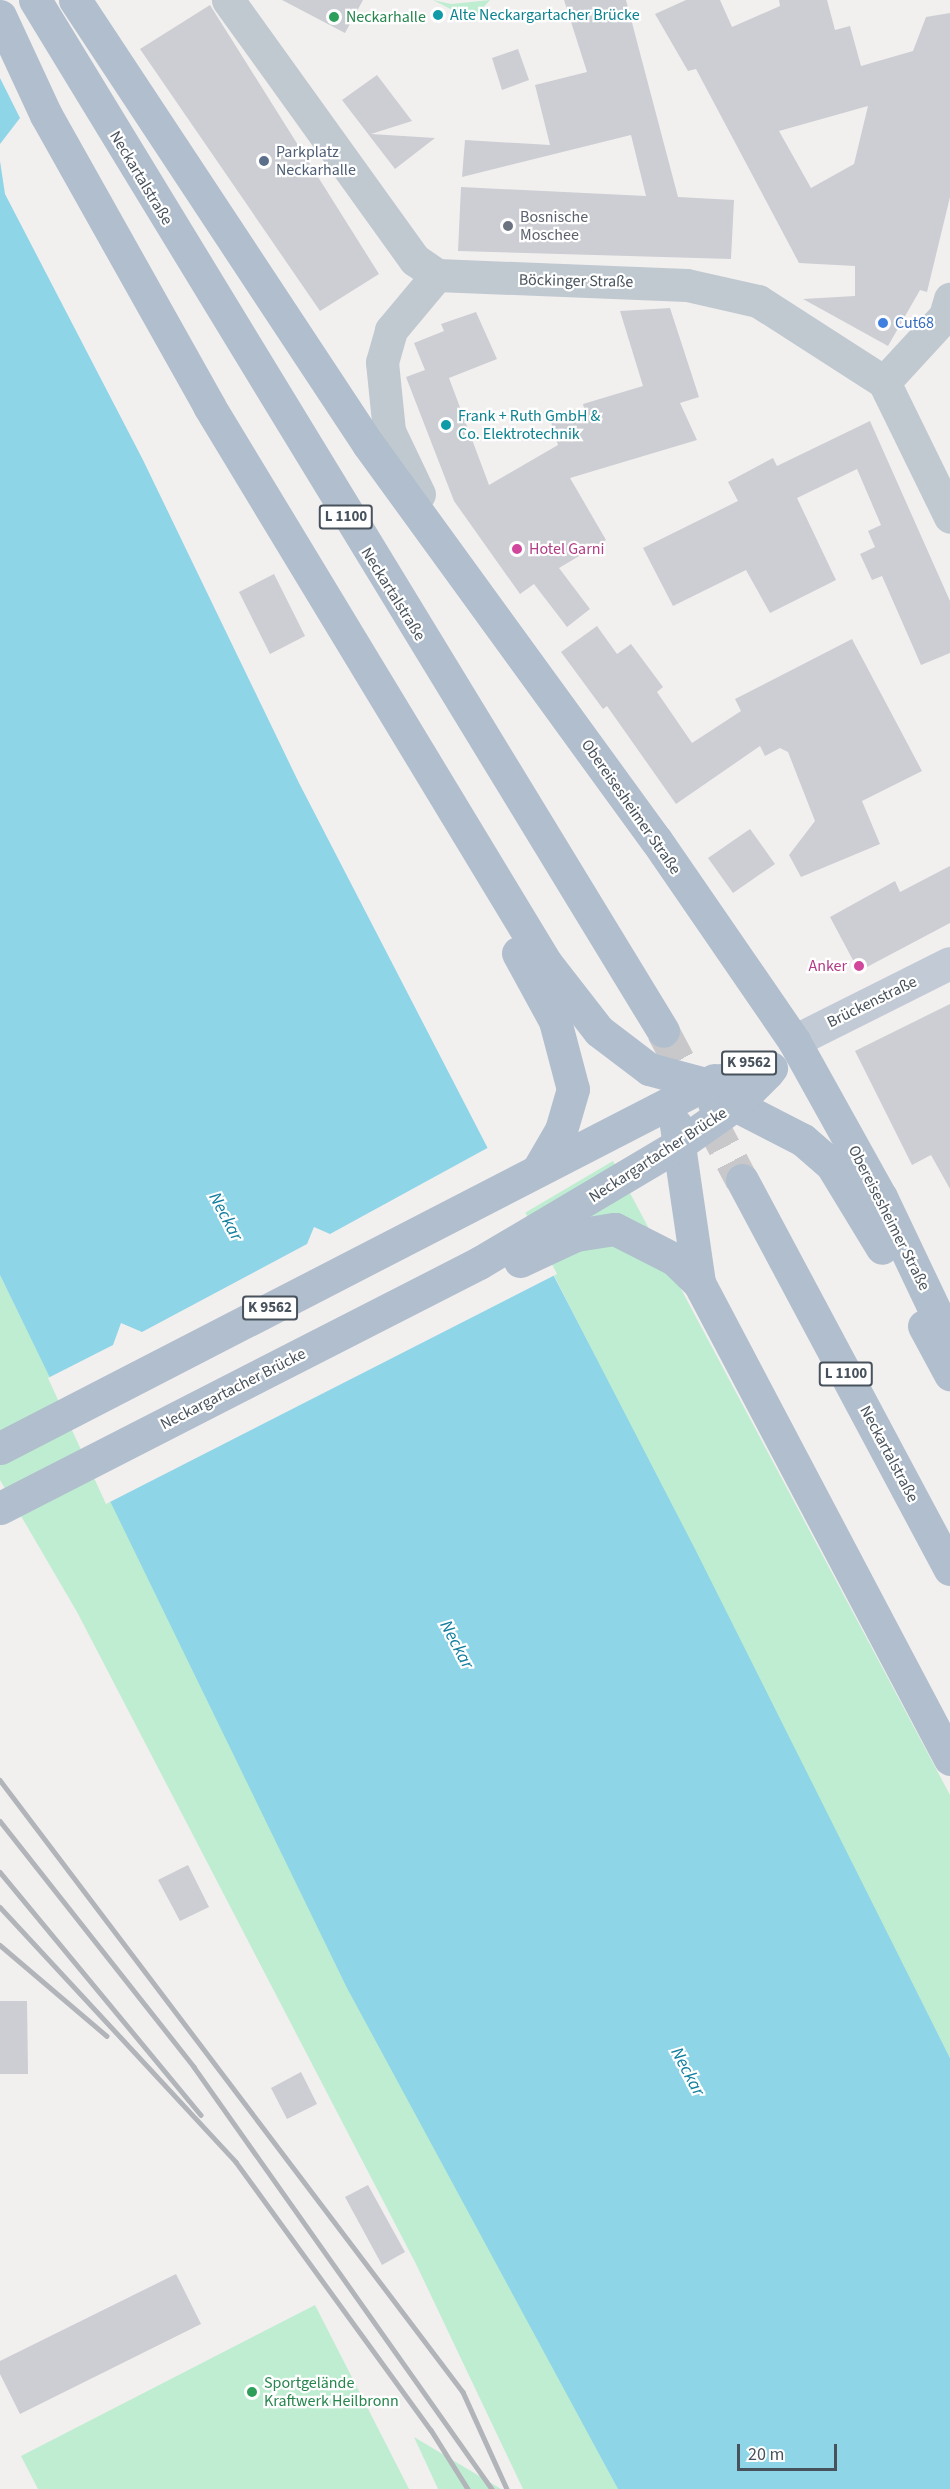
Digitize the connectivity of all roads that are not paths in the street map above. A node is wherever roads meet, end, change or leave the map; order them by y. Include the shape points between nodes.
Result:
1 (35, 0) edge
2 (75, 0) edge
3 (228, 0) edge
4 (0, 16) edge
5 (437, 275) junction
6 (948, 310) edge
7 (884, 382) junction
8 (950, 518) edge
9 (471, 584) junction
10 (394, 718) junction
11 (950, 963) edge
12 (663, 1031) tunnel mouth
13 (794, 1041) junction
14 (771, 1068) junction
15 (705, 1084) junction
16 (673, 1100) junction
17 (735, 1105) junction
18 (678, 1145) junction
19 (539, 1168) junction
20 (742, 1180) tunnel mouth
21 (570, 1224) junction
22 (699, 1283) junction
23 (950, 1342) edge
24 (950, 1374) edge
25 (0, 1448) edge
26 (0, 1508) edge
27 (950, 1569) edge
28 (950, 1759) edge

1 - 12 main road, Neckartalstraße / L 1100
2 - 9 main road via 368,444
3 - 5 street via 415,260
4 - 10 main road via 46,115 203,396
5 - 7 street, Böckinger Straße via 723,289 758,300
5 - 9 street, Obereisesheimer Straße via 391,330 382,362 389,431 399,460
6 - 7 street
7 - 8 street
9 - 13 main road, Obereisesheimer Straße
10 - 15 main road via 546,963 599,1031 649,1069
10 - 19 main road via 555,1021 571,1066 573,1089 561,1130
11 - 13 main road, Brückenstraße / K 9562
13 - 14 main road, Neckargartacher Brücke / K 9562
13 - 15 main road, Neckargartacher Brücke / K 9562
13 - 23 main road, Obereisesheimer Straße via 881,1197
14 - 15 main road
14 - 17 main road, Neckargartacher Brücke / K 9562
15 - 16 main road, Neckargartacher Brücke / K 9562
16 - 17 main road
16 - 18 main road
16 - 19 main road, Neckargartacher Brücke / K 9562
17 - 18 main road, Neckargartacher Brücke / K 9562
17 - 24 main road via 803,1140 831,1164 856,1198
18 - 21 main road, Neckargartacher Brücke / K 9562
18 - 22 main road
19 - 25 main road, Neckargartacher Brücke / K 9562
20 - 27 main road, Neckartalstraße / L 1100
21 - 22 main road via 615,1229 635,1237 674,1259
21 - 26 main road, Neckargartacher Brücke / K 9562 via 432,1287
22 - 28 main road

